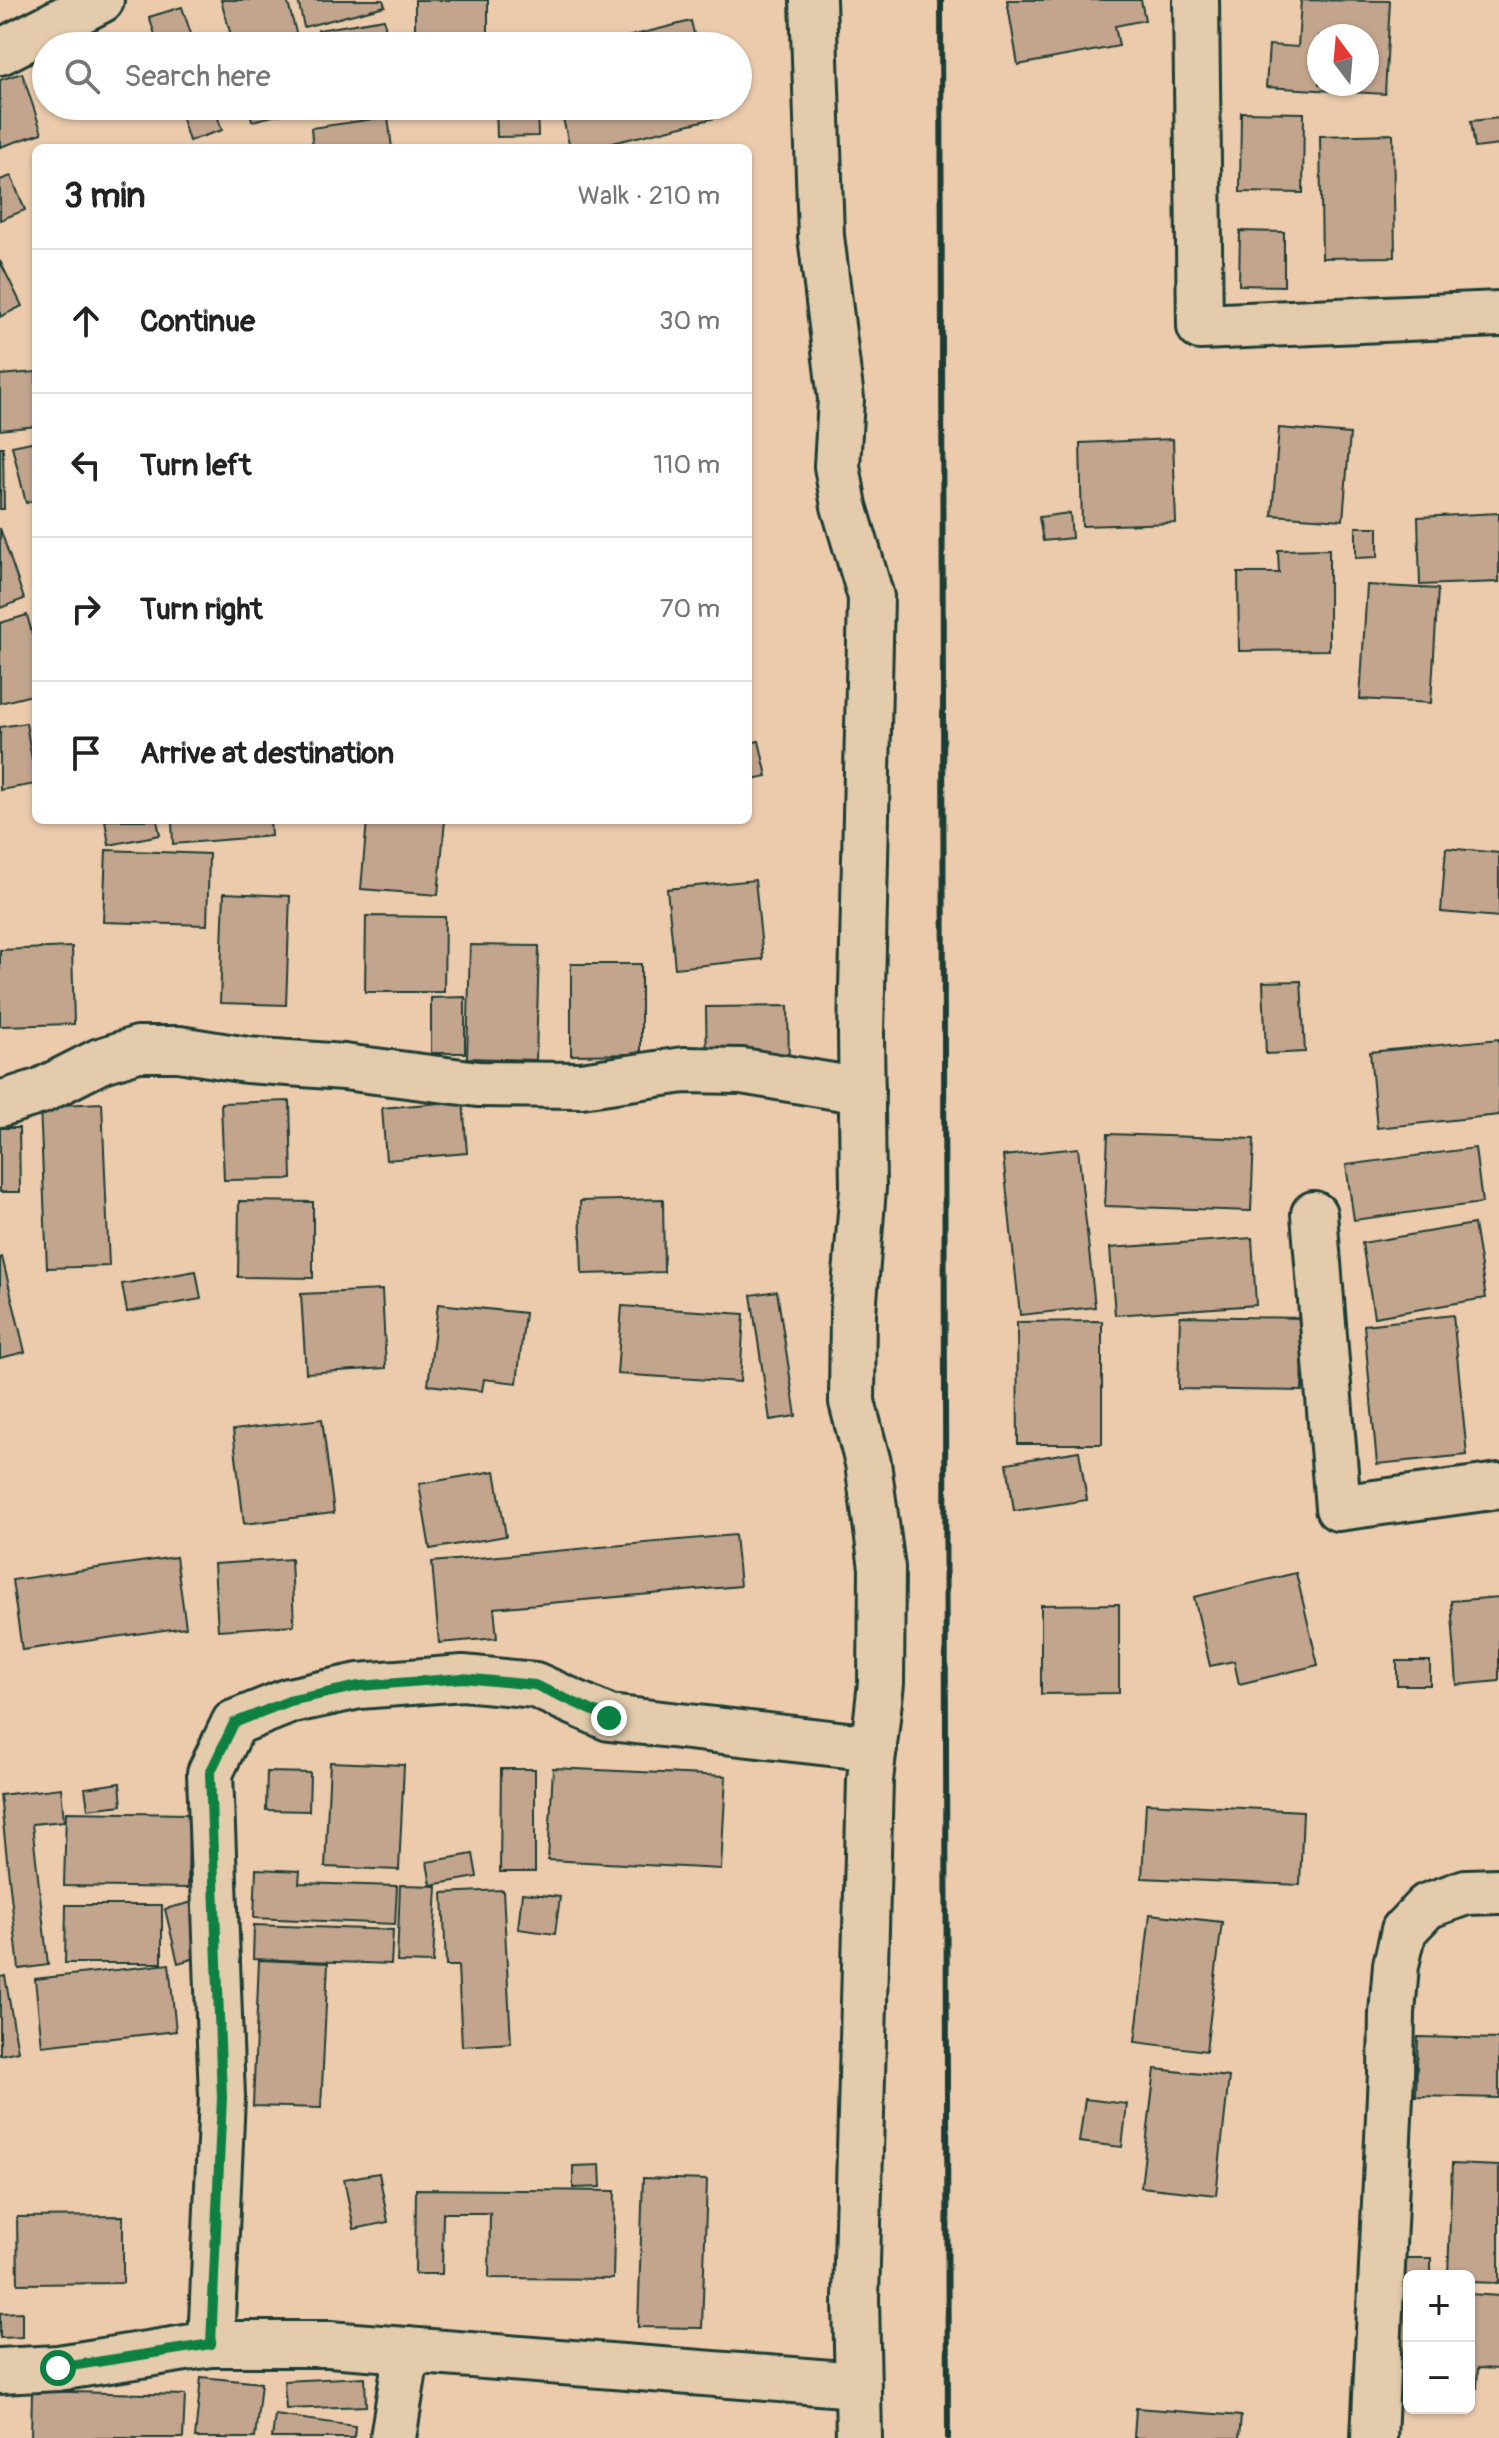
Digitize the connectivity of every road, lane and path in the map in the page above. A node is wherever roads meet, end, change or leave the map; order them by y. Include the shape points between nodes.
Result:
1 (101, 0) edge
2 (813, 0) edge
3 (1196, 0) edge
4 (39, 32) edge
5 (32, 36) edge
6 (0, 52) edge
7 (1499, 314) edge
8 (862, 1091) junction
9 (0, 1104) edge
10 (1314, 1214) dead end
11 (1499, 1486) edge
12 (874, 1748) junction
13 (1499, 1891) edge
14 (211, 2344) junction
15 (407, 2350) junction
16 (0, 2371) edge
17 (857, 2385) junction
18 (393, 2438) edge
19 (859, 2438) edge
20 (1374, 2438) edge

1 - 4 street
2 - 8 street via 821,236 841,399 837,466 871,597
3 - 7 street via 1200,327
5 - 6 street
8 - 9 street via 742,1071 684,1070 581,1085 478,1084 179,1049 138,1049
8 - 12 street via 863,1188 852,1402 868,1463 882,1568 881,1683
10 - 11 street via 1338,1508
12 - 14 street via 609,1718 535,1685 463,1678 359,1686 289,1701 234,1723 210,1773 222,2097
12 - 17 street
13 - 20 street via 1466,1892 1427,1906 1404,1930 1396,1965
14 - 15 street
14 - 16 street via 58,2368
15 - 17 street
15 - 18 street
17 - 19 street

